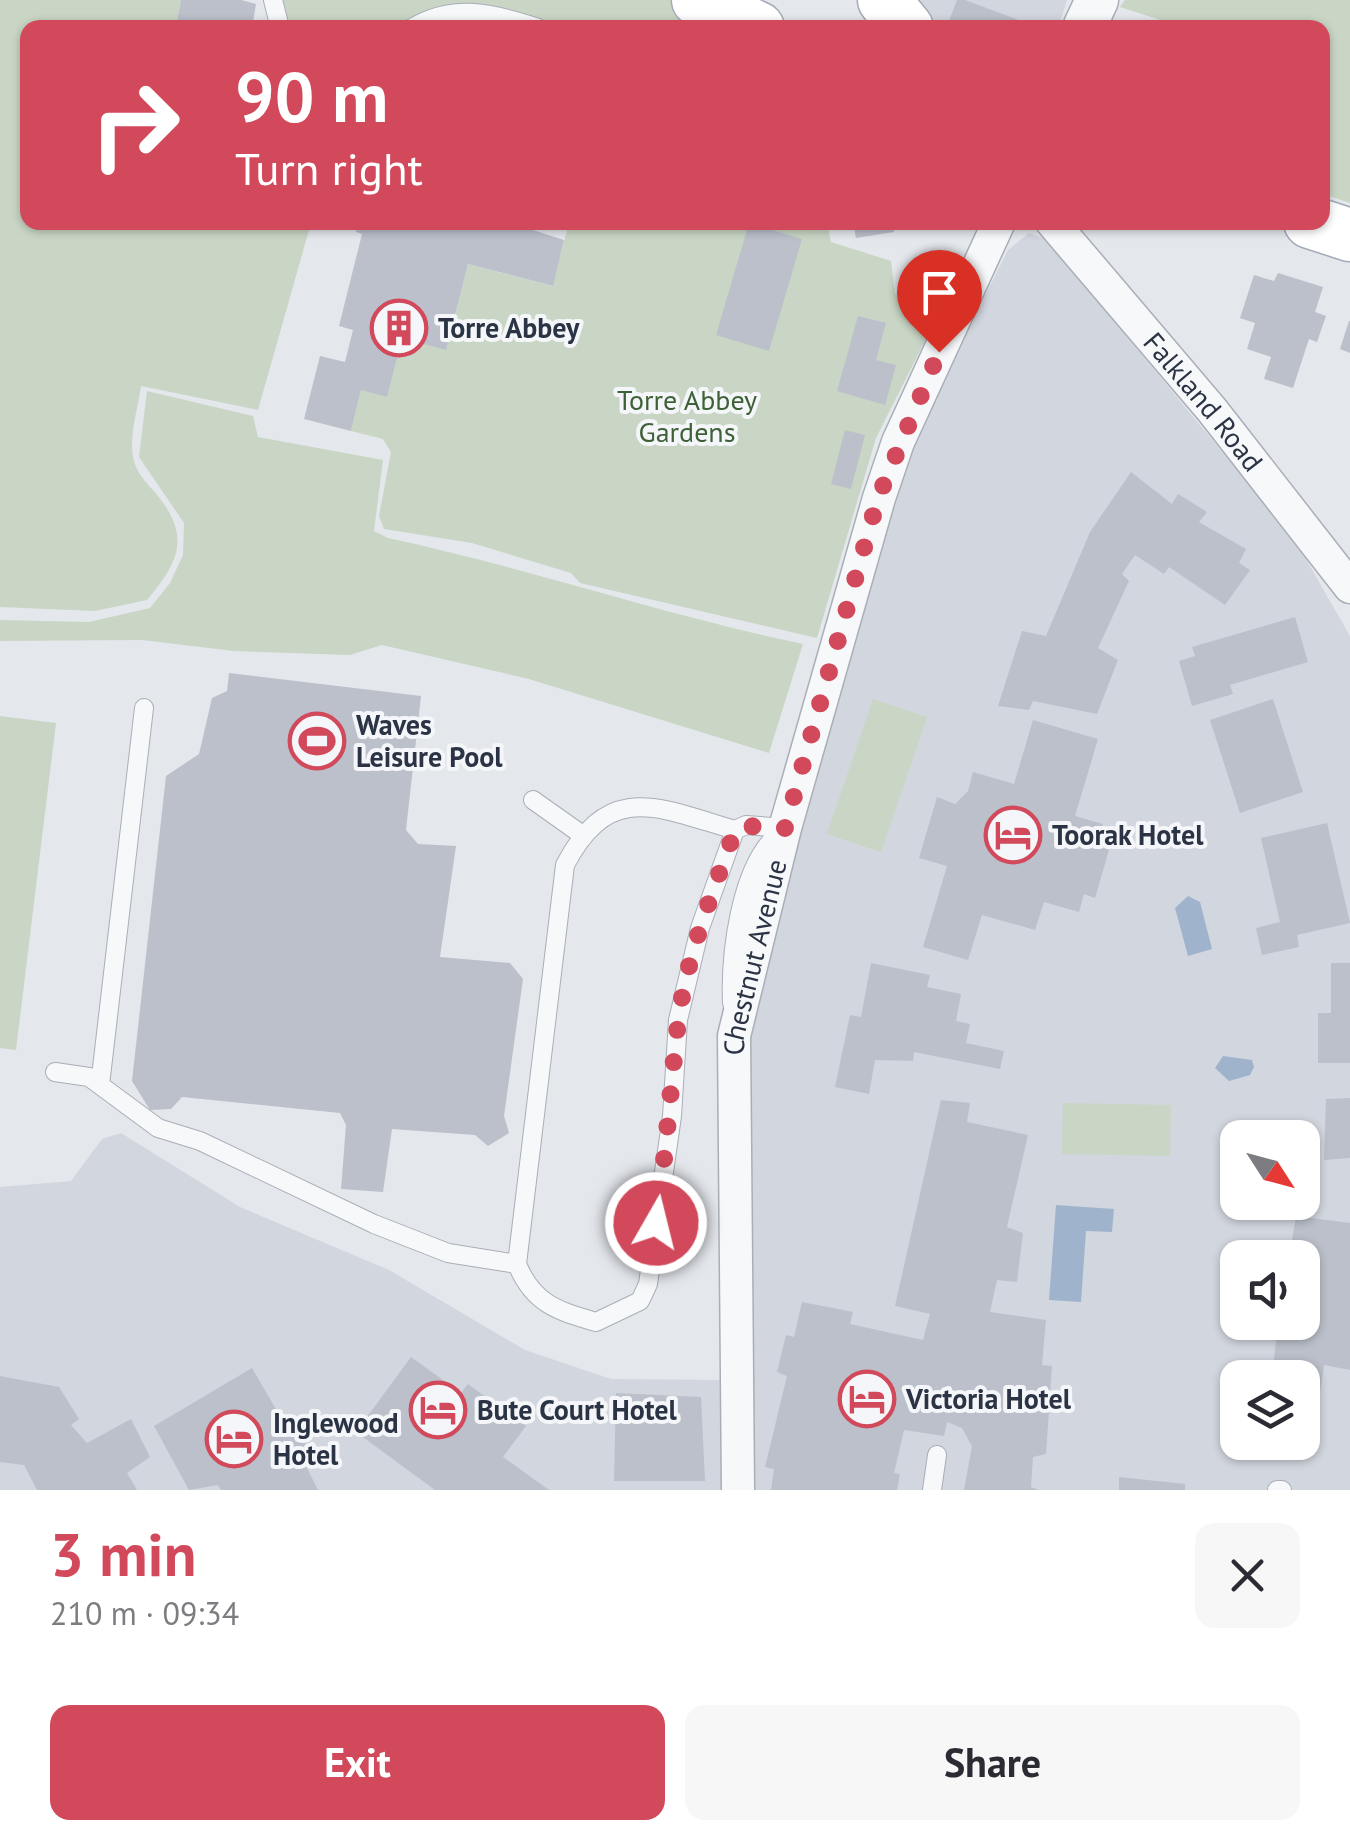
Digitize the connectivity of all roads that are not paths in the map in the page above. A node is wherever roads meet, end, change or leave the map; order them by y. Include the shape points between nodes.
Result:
1 (698, 0) edge
2 (884, 0) edge
3 (426, 20) edge
4 (514, 20) edge
5 (741, 20) edge
6 (900, 20) edge
7 (995, 230) edge
8 (1059, 230) edge
9 (1350, 587) edge
10 (144, 708) dead end
11 (533, 800) dead end
12 (785, 828) junction
13 (735, 830) junction
14 (581, 834) junction
15 (734, 1036) junction
16 (55, 1072) dead end
17 (100, 1085) junction
18 (517, 1264) junction
19 (937, 1455) dead end
20 (738, 1490) edge
21 (932, 1490) edge

1 - 5 main road
2 - 6 main road
3 - 4 lane via 462,12
7 - 12 street, Chestnut Avenue via 894,455
8 - 9 street, Falkland Road
10 - 17 lane
11 - 14 lane
12 - 13 lane
12 - 15 street, Chestnut Avenue
12 - 15 lane via 753,868 730,966
13 - 14 lane via 638,805 607,812
13 - 18 lane via 700,928 678,1020 672,1116 640,1301 596,1322 548,1308 525,1285
14 - 18 lane via 565,865
15 - 20 street, Chestnut Avenue
16 - 17 lane
17 - 18 lane via 158,1128 200,1141 374,1224 448,1253
19 - 21 lane

